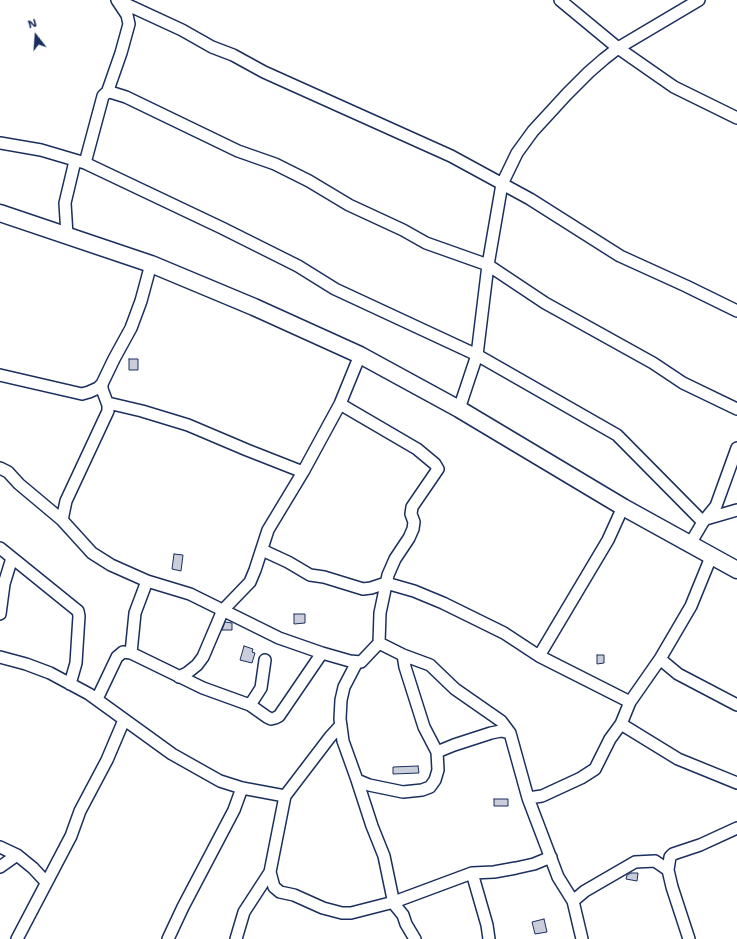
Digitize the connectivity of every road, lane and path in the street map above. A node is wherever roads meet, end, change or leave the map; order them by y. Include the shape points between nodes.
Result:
1 (117, 0) edge
2 (560, 0) edge
3 (699, 0) edge
4 (618, 48) junction
5 (107, 93) junction
6 (737, 118) edge
7 (0, 142) edge
8 (80, 162) junction
9 (502, 184) junction
10 (0, 213) edge
11 (67, 235) junction
12 (151, 264) junction
13 (488, 265) junction
14 (737, 311) edge
15 (360, 355) junction
16 (477, 355) junction
17 (0, 375) edge
18 (102, 384) junction
19 (108, 403) junction
20 (340, 404) junction
21 (459, 409) junction
22 (737, 409) edge
23 (737, 448) edge
24 (0, 468) edge
25 (303, 472) junction
26 (623, 507) junction
27 (737, 510) edge
28 (62, 520) junction
29 (705, 520) junction
30 (690, 544) junction
31 (0, 548) edge
32 (262, 550) junction
33 (711, 557) junction
34 (12, 558) junction
35 (737, 570) edge
36 (147, 581) junction
37 (386, 583) junction
38 (223, 610) junction
39 (0, 614) edge
40 (380, 643) junction
41 (131, 653) junction
42 (322, 653) junction
43 (403, 655) junction
44 (0, 656) edge
45 (539, 656) junction
46 (660, 659) junction
47 (265, 660) dead end
48 (357, 662) junction
49 (179, 677) junction
50 (70, 684) junction
51 (97, 699) junction
52 (630, 702) junction
53 (250, 705) junction
54 (737, 705) edge
55 (124, 720) junction
56 (621, 724) junction
57 (341, 725) junction
58 (510, 733) junction
59 (437, 752) junction
60 (357, 780) junction
61 (737, 783) edge
62 (242, 788) junction
63 (285, 796) junction
64 (528, 798) junction
65 (737, 828) edge
66 (0, 847) edge
67 (17, 855) junction
68 (551, 857) junction
69 (0, 867) edge
70 (668, 870) junction
71 (270, 872) junction
72 (472, 873) junction
73 (46, 882) junction
74 (573, 901) junction
75 (394, 902) junction
76 (21, 938) edge
77 (168, 939) edge
78 (236, 939) edge
79 (415, 939) edge
80 (489, 939) edge
81 (582, 939) edge
82 (689, 939) edge

1 - 5 street via 127,15 129,24
1 - 9 street via 212,47 238,57 264,72 457,159
2 - 4 street
3 - 4 street
4 - 6 street via 674,87
4 - 9 street via 589,72 533,131 517,153
5 - 8 street via 103,96
5 - 13 street via 126,97 238,151 276,164 426,244
7 - 8 street via 41,150
8 - 11 street via 65,203
8 - 16 street via 222,228 298,266 335,289
9 - 13 street
9 - 14 street via 530,198 620,256
10 - 11 highway
11 - 12 highway
12 - 15 highway
12 - 18 street via 142,301 131,328
13 - 16 street
13 - 22 street via 545,303 690,386
15 - 20 street
15 - 21 highway
16 - 21 street
16 - 29 street via 617,436
17 - 18 street via 82,394 93,391
18 - 19 street
19 - 25 street via 188,425
19 - 28 street via 108,411 66,501
20 - 25 street
20 - 37 street via 417,449 438,469 412,507 410,514 414,522 413,529 395,559
21 - 26 highway
23 - 29 street via 720,498
24 - 28 street via 8,472
25 - 32 street via 270,525
26 - 30 highway
26 - 45 street via 608,540
27 - 29 street
28 - 36 street via 92,553
29 - 30 street
30 - 33 highway
31 - 34 street
32 - 37 street via 310,575 363,589
32 - 38 street via 250,582
33 - 35 highway
33 - 46 street via 691,606
34 - 39 street via 4,584
34 - 50 street via 78,611 76,663
36 - 38 street via 190,594
36 - 41 street via 135,613
37 - 40 street via 380,613
37 - 45 street via 443,603 504,633
38 - 42 street via 279,638
38 - 49 street via 203,657 197,665
40 - 43 street
40 - 48 street via 364,660
41 - 49 street
41 - 51 street via 124,652 117,658
42 - 48 street
42 - 53 street via 279,716 271,719
43 - 58 street via 430,665 455,689 501,721
43 - 59 street via 404,667 424,727
44 - 50 street via 50,673
45 - 52 street
46 - 52 street
46 - 54 street via 678,674
47 - 53 street via 261,688
48 - 57 street via 344,687
49 - 53 street
50 - 51 street
51 - 55 street
52 - 56 street
55 - 62 street via 172,754 220,781
55 - 73 street via 107,760 80,811 71,836
56 - 61 street via 678,759
56 - 64 street via 610,739 595,769 542,796
57 - 60 street via 343,741
57 - 63 street
58 - 59 street via 491,733
58 - 64 street
59 - 60 street via 438,770 435,780 422,790 403,792
60 - 75 street via 384,856
62 - 63 street
62 - 77 street via 234,810
63 - 71 street
64 - 68 street
65 - 70 street via 673,854 668,860
66 - 67 street
67 - 69 street
67 - 73 street via 34,868
68 - 72 street via 516,868
68 - 74 street via 558,877
70 - 74 street via 656,861 634,862
70 - 82 street
71 - 75 street via 274,887 280,892 342,913
71 - 78 street via 244,912
72 - 75 street
72 - 80 street
73 - 76 street
74 - 81 street
75 - 79 street

